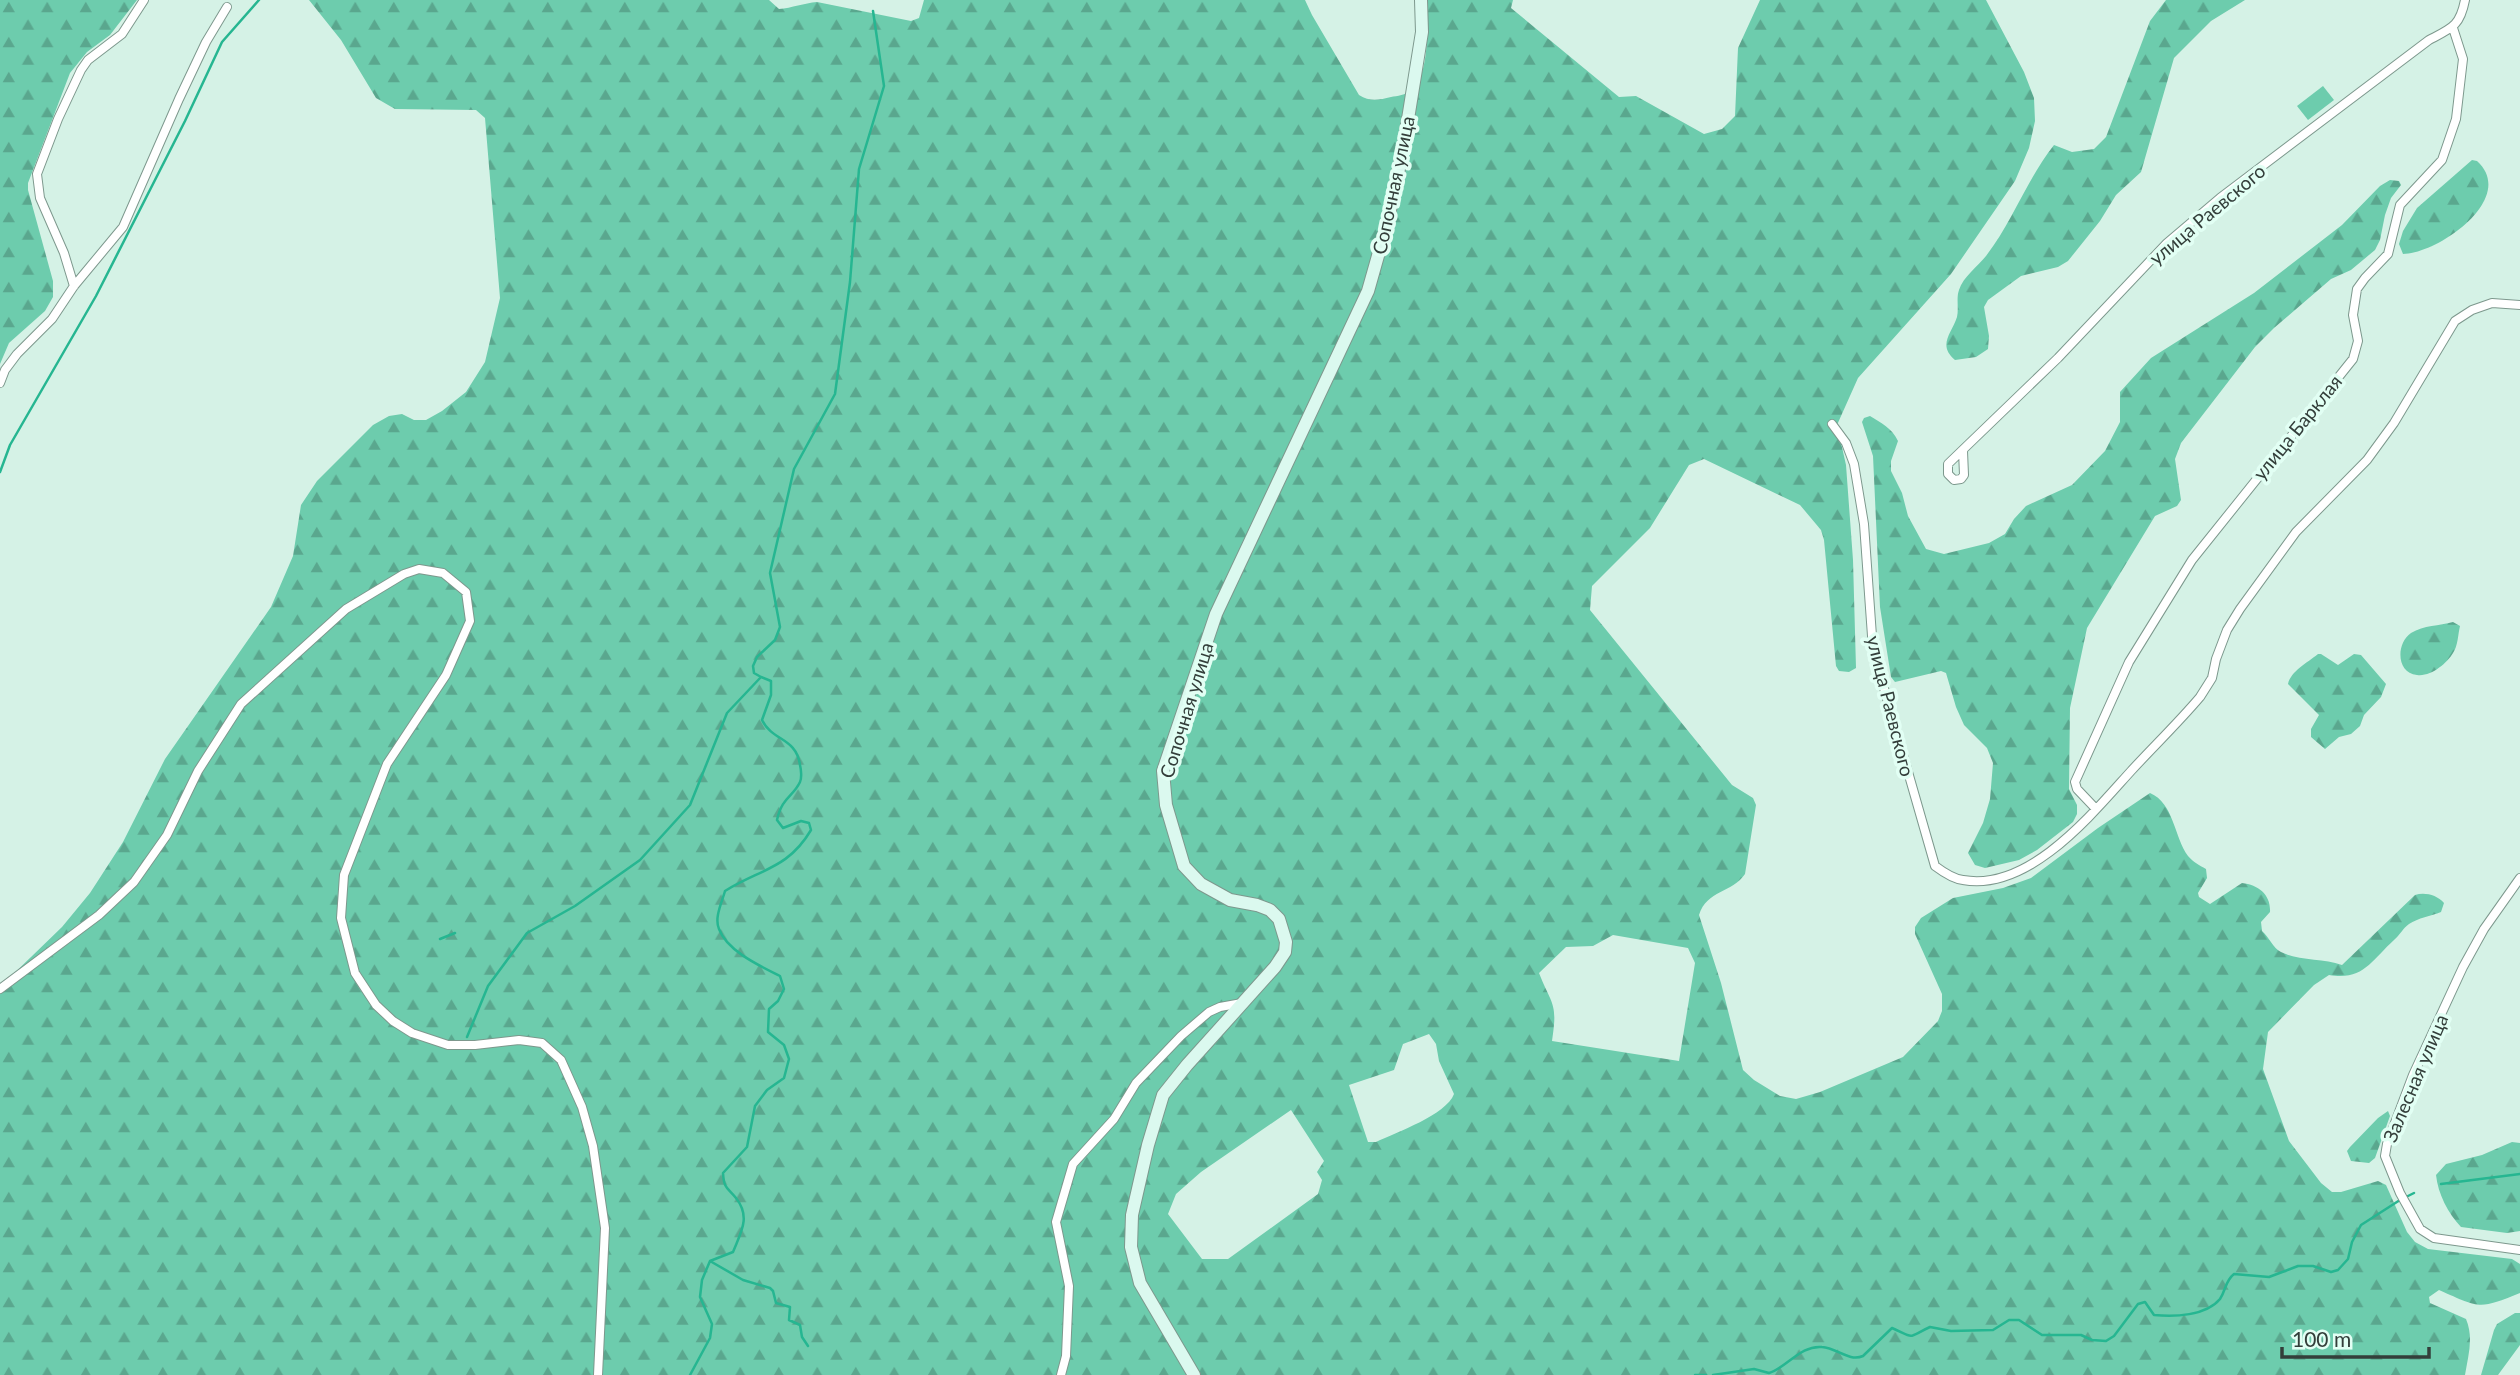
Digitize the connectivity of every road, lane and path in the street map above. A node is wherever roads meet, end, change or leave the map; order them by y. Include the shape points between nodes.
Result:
1 (144, 0) edge
2 (1421, 0) edge
3 (2465, 0) edge
4 (227, 7) dead end
5 (2453, 28) junction
6 (74, 286) junction
7 (2520, 305) edge
8 (0, 383) edge
9 (1832, 424) dead end
10 (1963, 450) dead end
11 (2096, 809) junction
12 (2520, 878) edge
13 (0, 989) edge
14 (1242, 1003) junction
15 (2520, 1250) edge
16 (598, 1375) edge
17 (1061, 1375) edge
18 (1194, 1375) edge

1 - 6 street via 122,34 81,70 37,174 40,198
2 - 14 main road, Сопочная улица via 1422,32 1408,123 1368,291 1216,614 1163,771 1171,828 1190,874 1230,900 1270,910 1284,931 1285,952
3 - 5 street via 2462,17
4 - 6 street via 179,99 123,227
5 - 10 street, улица Раевского via 2429,40 2167,243
5 - 11 street, улица Барклая via 2463,59 2456,119 2442,160 2400,205 2388,254 2357,289 2353,316 2357,351 2192,560 2129,663 2075,782
6 - 8 street via 52,319 17,354
7 - 11 street via 2492,303 2455,321 2367,460 2296,532 2240,609 2227,629 2212,678 2200,697
9 - 11 street, улица Раевского via 1854,464 1864,524 1873,650 1934,866 1962,880 1999,878 2057,847
12 - 15 street, Залесная улица via 2463,967 2413,1075 2385,1156 2420,1229 2434,1238
13 - 16 street via 99,915 134,882 167,835 198,771 241,704 346,609 404,573 419,569 443,573 466,592 470,621 446,675 387,764 344,875 341,918 355,973 393,1021 448,1045 542,1043 561,1060 593,1146 606,1228
14 - 17 street via 1220,1007 1181,1036 1136,1083 1114,1119 1073,1164 1056,1222 1069,1286
14 - 18 main road, Сопочная улица via 1163,1095 1132,1215 1131,1247 1140,1283

